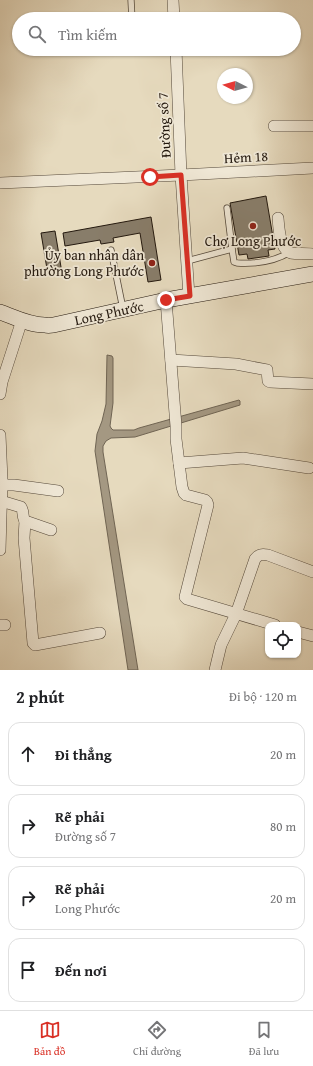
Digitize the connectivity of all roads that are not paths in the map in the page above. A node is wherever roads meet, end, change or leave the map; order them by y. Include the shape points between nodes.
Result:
1 (131, 0) edge
2 (173, 0) edge
3 (132, 12) edge
4 (174, 12) edge
5 (176, 56) edge
6 (274, 126) dead end
7 (313, 126) edge
8 (313, 168) edge
9 (181, 175) junction
10 (0, 183) edge
11 (227, 208) dead end
12 (278, 218) dead end
13 (232, 249) junction
14 (111, 250) dead end
15 (290, 252) junction
16 (313, 254) edge
17 (187, 261) junction
18 (313, 274) edge
19 (190, 296) junction
20 (166, 300) junction
21 (123, 310) junction
22 (0, 312) edge
23 (22, 320) junction
24 (171, 360) junction
25 (313, 384) edge
26 (0, 394) edge
27 (0, 435) edge
28 (179, 463) junction
29 (309, 468) dead end
30 (2, 485) junction
31 (58, 491) dead end
32 (1, 501) junction
33 (25, 522) junction
34 (51, 530) dead end
35 (0, 550) edge
36 (313, 572) edge
37 (236, 614) junction
38 (265, 622) edge
39 (100, 633) dead end
40 (301, 633) edge
41 (313, 636) edge
42 (214, 670) edge

1 - 3 lane
2 - 4 street
5 - 9 street, Đường số 7
6 - 7 street
8 - 9 street, Hẻm 18
9 - 10 street, Hẻm 18
9 - 17 street, Đường số 7
11 - 13 lane
12 - 15 street via 281,239 285,249
13 - 15 lane via 234,262 245,264 282,257
13 - 17 lane
14 - 21 lane
15 - 16 street
17 - 19 street, Đường số 7
18 - 19 street, Long Phước
19 - 20 street, Long Phước
20 - 21 street, Long Phước
20 - 24 street
21 - 23 street, Long Phước via 58,324 45,325
22 - 23 street, Long Phước
23 - 26 street via 3,376
24 - 25 street via 236,364 267,370 269,382
24 - 28 street
27 - 30 street
28 - 29 street via 244,458
28 - 37 street via 184,493 205,500 208,505 185,597
30 - 31 street
30 - 32 street
32 - 33 street via 21,507
32 - 35 street
33 - 34 street
33 - 39 street via 24,538 33,644
36 - 37 street via 268,555 259,555 255,559
37 - 38 street
37 - 42 street via 221,646
40 - 41 street

